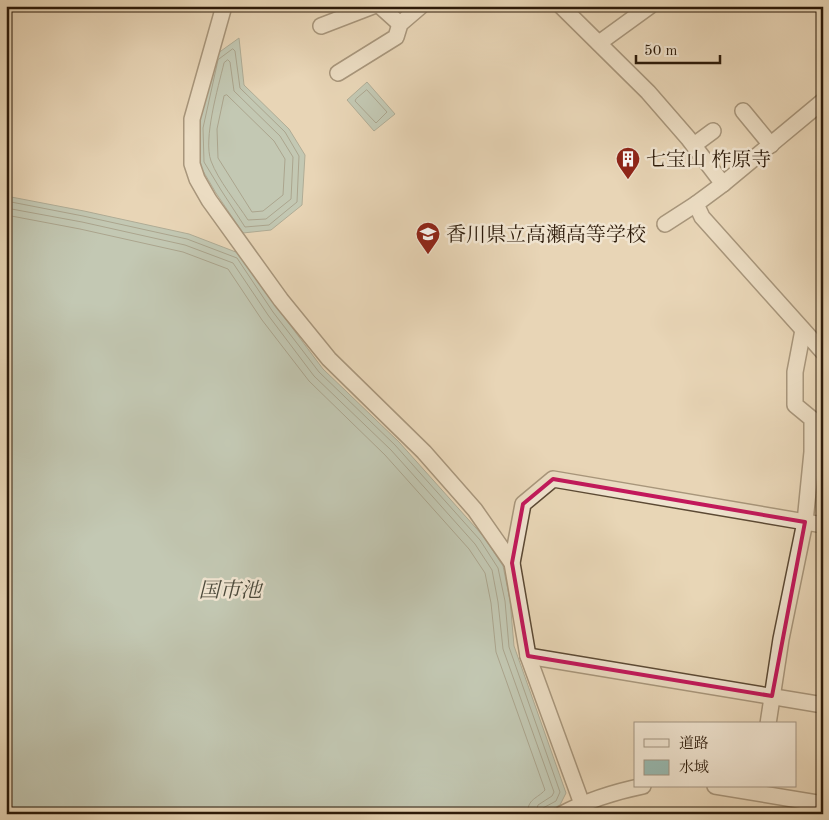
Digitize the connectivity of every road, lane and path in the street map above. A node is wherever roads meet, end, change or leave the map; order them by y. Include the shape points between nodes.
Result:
1 (224, 6) edge
2 (373, 6) edge
3 (380, 6) edge
4 (420, 6) edge
5 (561, 6) edge
6 (650, 6) edge
7 (400, 24) junction
8 (321, 26) dead end
9 (599, 44) junction
10 (338, 73) dead end
11 (823, 101) edge
12 (743, 111) dead end
13 (713, 130) dead end
14 (694, 145) junction
15 (771, 145) junction
16 (723, 184) junction
17 (696, 204) junction
18 (665, 224) dead end
19 (803, 330) junction
20 (823, 352) edge
21 (805, 522) junction
22 (823, 526) edge
23 (512, 563) junction
24 (528, 656) junction
25 (772, 696) junction
26 (823, 705) edge
27 (768, 722) edge
28 (634, 788) edge
29 (743, 788) edge
30 (757, 789) edge
31 (582, 804) junction
32 (823, 804) edge
33 (562, 814) edge

1 - 23 street via 192,119 192,164 197,178 209,200 281,300 329,359 424,452 475,510
2 - 8 street
3 - 7 street
4 - 7 street
5 - 9 street
6 - 9 street
7 - 10 street via 396,37
9 - 14 street via 648,92
11 - 15 street
12 - 15 street
13 - 14 street
14 - 16 street
15 - 16 street
16 - 17 street
17 - 18 street
17 - 19 street via 702,217
19 - 20 street
19 - 21 street via 795,372 795,405 812,418
21 - 22 street
21 - 23 street via 553,479 523,504
21 - 25 street
23 - 24 street
24 - 25 street
24 - 31 street
25 - 26 street
25 - 27 street
28 - 31 street
29 - 30 street
30 - 32 street
31 - 33 street

